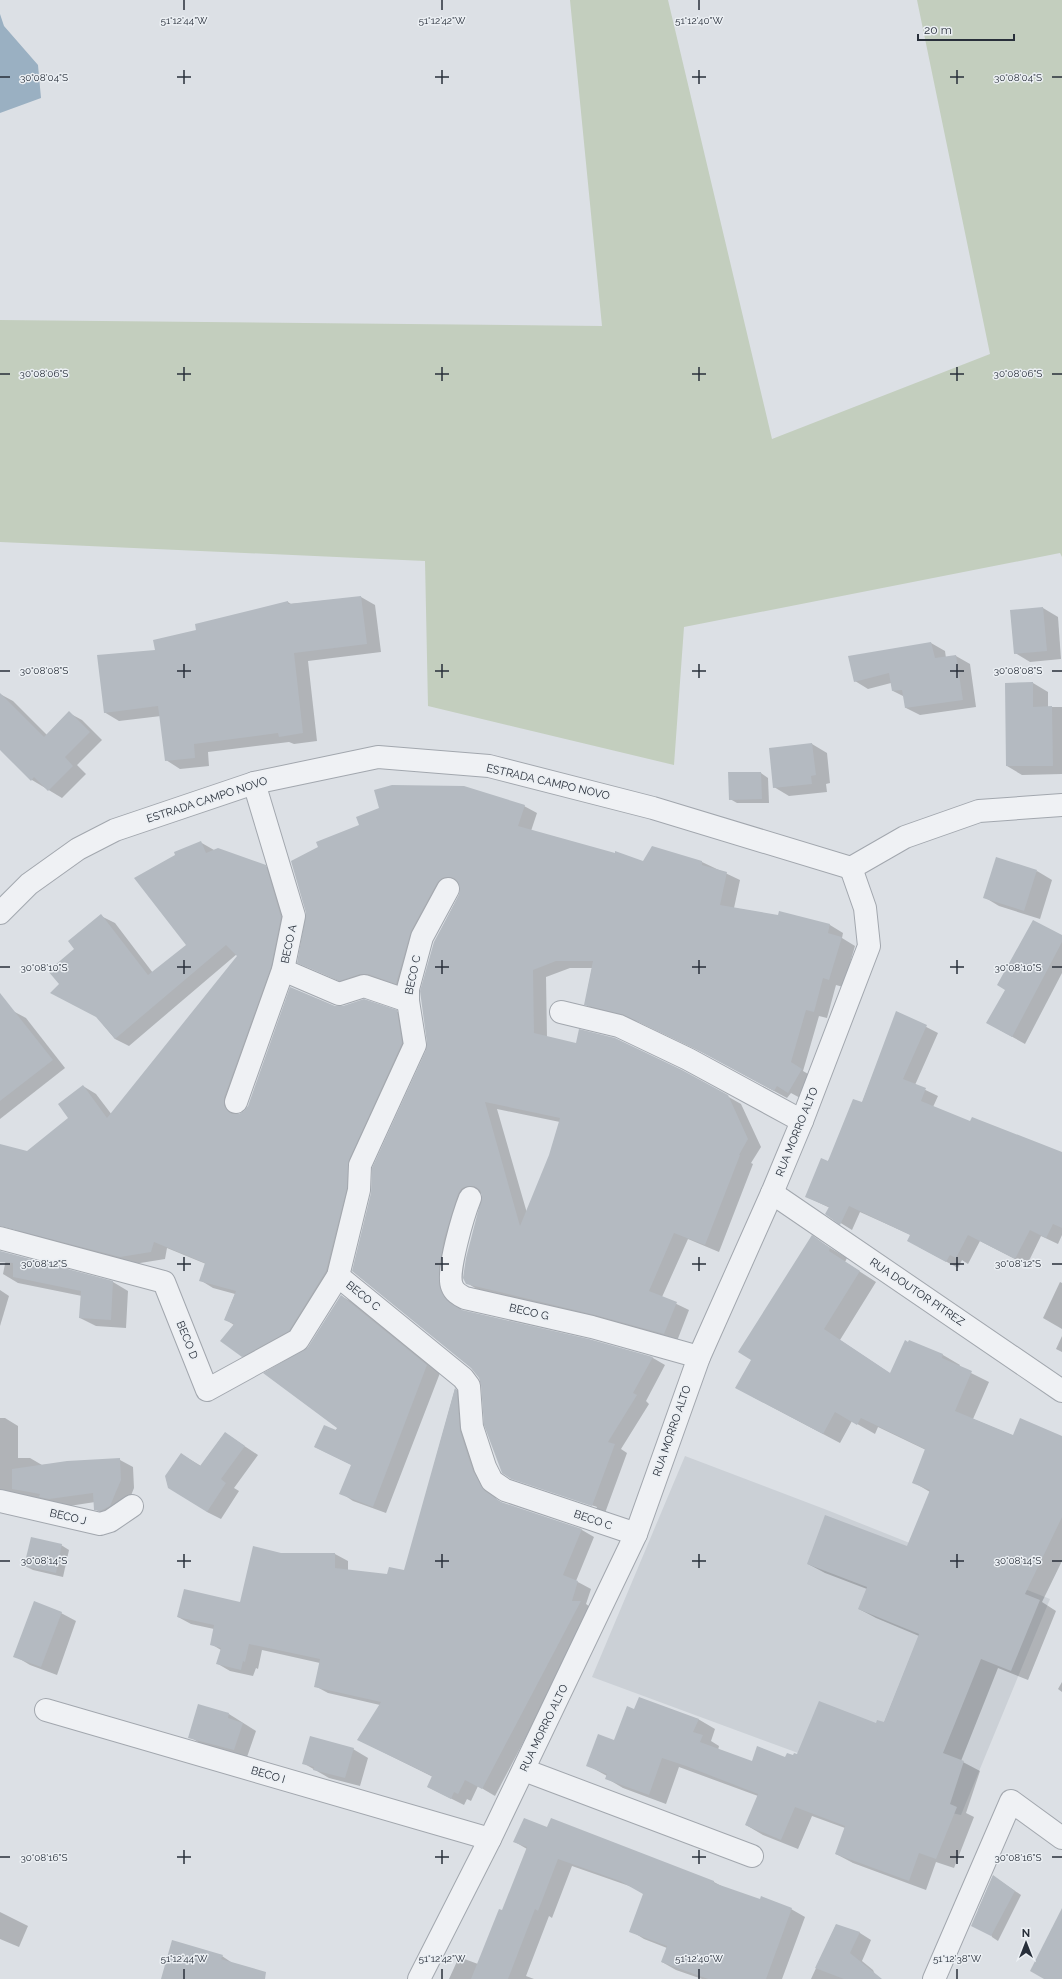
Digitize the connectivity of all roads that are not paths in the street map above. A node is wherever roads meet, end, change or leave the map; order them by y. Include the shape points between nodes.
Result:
1 (254, 783) junction
2 (1062, 805) edge
3 (851, 868) junction
4 (448, 889) dead end
5 (0, 913) edge
6 (283, 970) junction
7 (408, 1001) junction
8 (561, 1012) dead end
9 (236, 1102) dead end
10 (802, 1121) junction
11 (772, 1193) junction
12 (470, 1198) dead end
13 (0, 1238) edge
14 (338, 1276) junction
15 (699, 1356) junction
16 (1062, 1391) edge
17 (0, 1501) edge
18 (132, 1506) dead end
19 (636, 1534) junction
20 (46, 1710) dead end
21 (524, 1770) junction
22 (1059, 1836) edge
23 (490, 1839) junction
24 (752, 1856) dead end
25 (419, 1979) edge
26 (934, 1979) edge

1 - 3 street, ESTRADA CAMPO NOVO via 378,757 489,766 653,808
1 - 5 street, ESTRADA CAMPO NOVO via 115,830 78,849 29,884
1 - 6 street, BECO A via 294,916
2 - 3 street via 979,811 905,838
3 - 10 street, RUA MORRO ALTO via 865,908 869,946
4 - 7 street, BECO C via 422,937 408,989
6 - 7 street via 339,994 364,986
6 - 9 street, BECO A
7 - 14 street, BECO C via 415,1045 360,1165 359,1190
8 - 10 street via 619,1026 688,1059
10 - 11 street, RUA MORRO ALTO
11 - 15 street, RUA MORRO ALTO
11 - 16 street, RUA DOUTOR PITREZ
12 - 15 street, BECO G via 461,1219 451,1275 451,1285 457,1294
13 - 14 street, BECO D via 164,1282 207,1390 298,1340
14 - 19 street, BECO C via 463,1378 469,1386 472,1427 492,1481 505,1490
15 - 19 street, RUA MORRO ALTO
17 - 18 street, BECO J via 100,1524 110,1521
19 - 21 street, RUA MORRO ALTO
20 - 23 street, BECO I
21 - 23 street, RUA MORRO ALTO
21 - 24 street
22 - 26 street via 1011,1801
23 - 25 street, RUA MORRO ALTO

